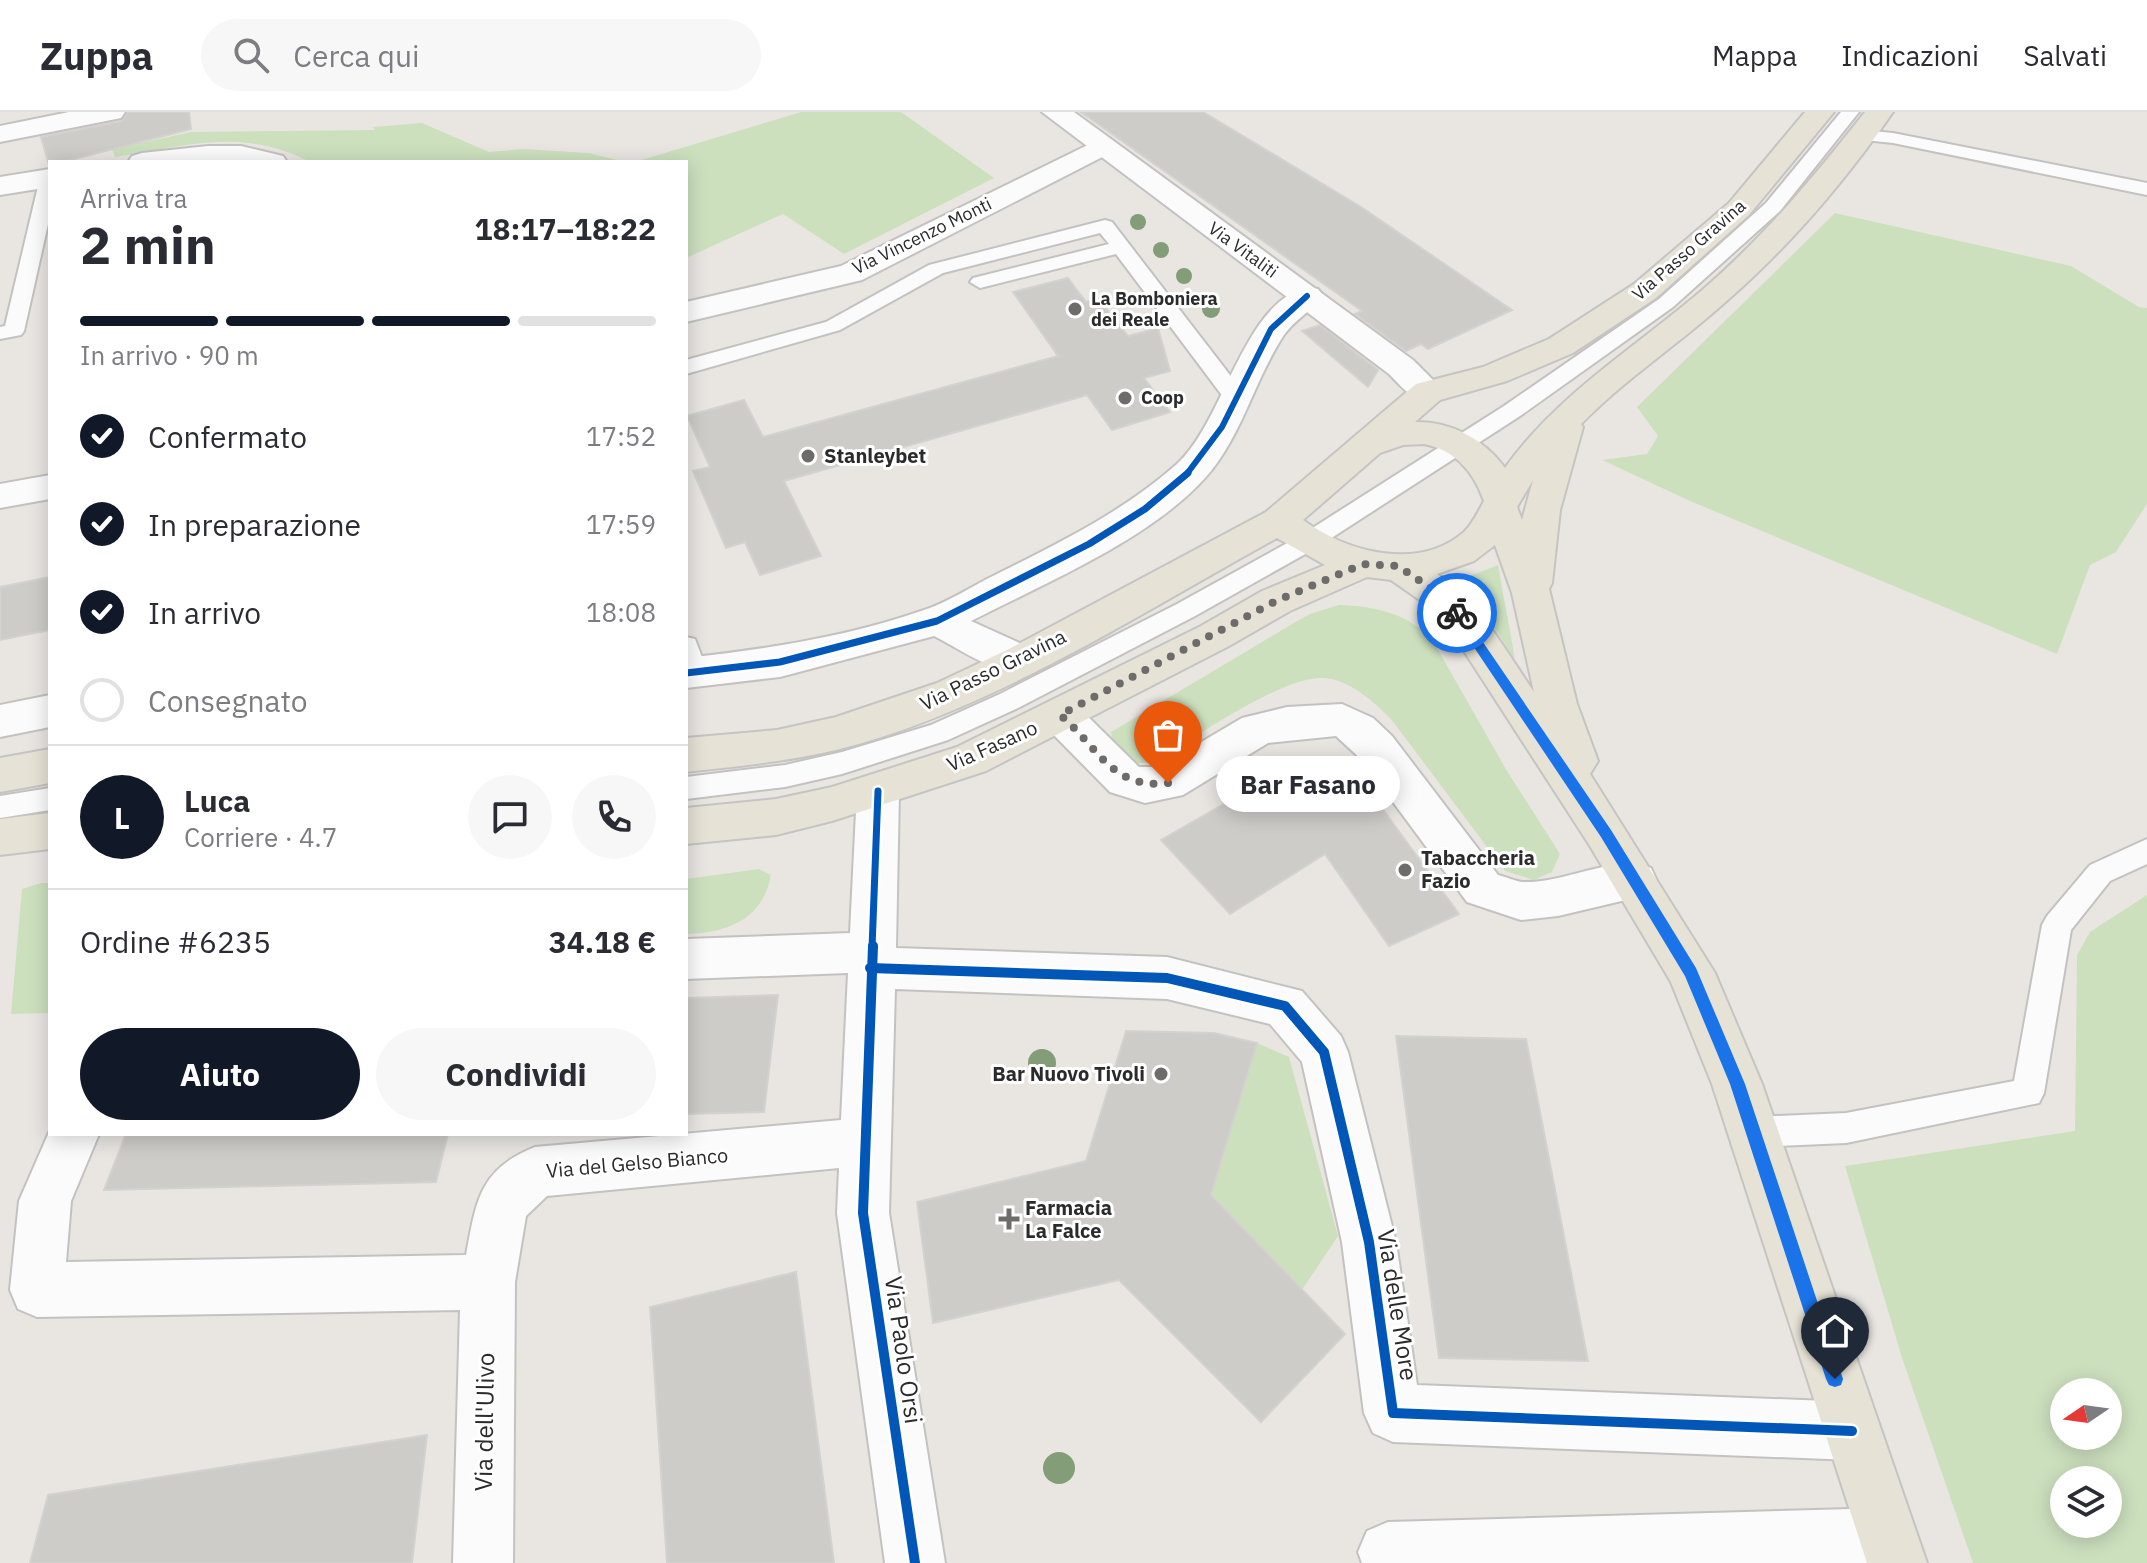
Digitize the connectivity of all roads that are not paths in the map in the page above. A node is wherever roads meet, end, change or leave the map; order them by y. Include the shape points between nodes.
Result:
1 (1056, 112) edge
2 (1820, 112) edge
3 (105, 113) edge
4 (1863, 120) edge
5 (3, 134) edge
6 (1102, 146) junction
7 (159, 160) edge
8 (264, 160) edge
9 (0, 164) edge
10 (48, 178) edge
11 (0, 186) edge
12 (48, 186) edge
13 (2147, 189) edge
14 (905, 245) junction
15 (1121, 247) junction
16 (936, 269) junction
17 (980, 282) dead end
18 (1307, 296) junction
19 (688, 312) edge
20 (0, 333) edge
21 (690, 361) edge
22 (1428, 392) junction
23 (1235, 397) junction
24 (1569, 415) junction
25 (1366, 445) junction
26 (1458, 445) junction
27 (48, 487) edge
28 (1, 499) edge
29 (1501, 504) junction
30 (1293, 532) junction
31 (1381, 565) junction
32 (1531, 593) junction
33 (937, 621) junction
34 (1021, 661) junction
35 (689, 664) edge
36 (48, 711) edge
37 (1060, 715) junction
38 (0, 721) edge
39 (688, 755) edge
40 (48, 766) edge
41 (0, 775) edge
42 (688, 788) edge
43 (878, 791) junction
44 (48, 799) edge
45 (0, 807) edge
46 (688, 826) edge
47 (48, 831) edge
48 (1606, 833) junction
49 (0, 837) edge
50 (2147, 851) edge
51 (1635, 881) junction
52 (688, 959) edge
53 (870, 960) junction
54 (1753, 1132) junction
55 (73, 1136) edge
56 (863, 1142) junction
57 (488, 1282) junction
58 (1852, 1431) junction
59 (1892, 1550) edge
60 (1388, 1552) dead end
61 (483, 1563) edge
62 (915, 1563) edge

1 - 6 street, Via Vitaliti
2 - 22 main road, Via Passo Gravina via 1739,209 1645,291 1561,346 1495,374
3 - 5 street
4 - 13 lane via 1893,138
4 - 24 main road via 1781,233 1711,299
4 - 26 lane via 1666,303
5 - 9 street
6 - 14 street, Via Vincenzo Monti
6 - 18 street, Via Vitaliti
7 - 8 street via 243,155
10 - 11 street
12 - 20 lane via 14,331
14 - 16 lane
14 - 19 street, Via Vincenzo Monti via 851,273
15 - 16 lane via 1105,226
15 - 17 lane
15 - 23 lane
16 - 21 lane via 833,326
18 - 22 street, Via Vitaliti
18 - 23 street via 1271,329
22 - 25 main road, Via Passo Gravina
23 - 33 street via 1222,427 1192,470 1145,509 1089,544
24 - 29 main road via 1535,452
24 - 32 main road via 1542,510
25 - 26 main road via 1410,433
25 - 30 main road, Via Passo Gravina
26 - 29 main road via 1491,471
26 - 30 lane
27 - 28 street
29 - 31 main road via 1482,538 1466,549 1446,558
29 - 32 main road
30 - 31 main road via 1329,554
30 - 34 main road, Via Passo Gravina
30 - 42 lane via 1186,610 939,733 785,776
31 - 37 main road, Via Fasano via 1276,601
31 - 48 main road via 1441,595 1465,621
32 - 48 main road via 1568,740
33 - 34 street
33 - 35 street via 780,662
34 - 39 main road, Via Passo Gravina via 937,699 838,733 777,746
36 - 38 street
37 - 43 main road, Via Fasano via 971,759
37 - 51 street via 1125,780 1145,786 1168,783 1257,729 1342,720 1377,748 1483,889 1521,901
40 - 41 main road
43 - 46 main road, Via Fasano via 776,817
43 - 53 street, Via Paolo Orsi
44 - 45 lane
47 - 49 main road
48 - 51 main road
50 - 54 lane via 2100,873 2057,925 2028,1093 1846,1128
51 - 54 main road via 1691,973
52 - 53 street
53 - 56 street, Via Paolo Orsi
53 - 58 street, Via delle More via 1167,978 1285,1006 1324,1052 1369,1242 1393,1413
54 - 58 main road
55 - 57 street via 45,1201 37,1290
56 - 57 street, Via del Gelso Bianco via 535,1172 502,1203
56 - 62 street, Via Paolo Orsi via 863,1213
57 - 61 street, Via dell'Ulivo
58 - 59 main road
59 - 60 street

